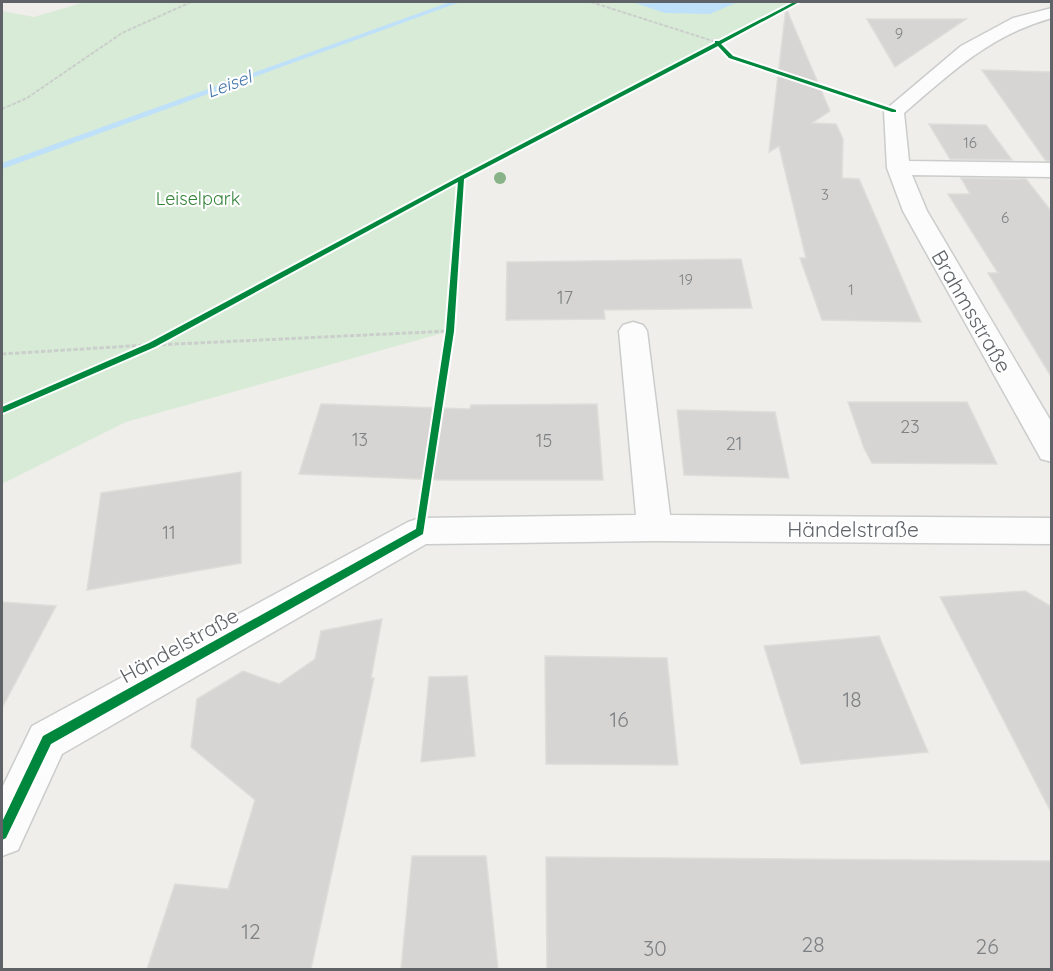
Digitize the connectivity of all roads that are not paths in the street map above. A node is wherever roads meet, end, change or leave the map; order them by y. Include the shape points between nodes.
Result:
1 (1052, 14) edge
2 (898, 168) junction
3 (1052, 170) edge
4 (633, 331) dead end
5 (1052, 451) edge
6 (654, 528) junction
7 (1052, 531) edge
8 (2, 834) edge

1 - 2 street, Brahmsstraße via 1019,22 966,50 894,111
2 - 3 street
2 - 5 street, Brahmsstraße via 915,211
4 - 6 street
6 - 7 street, Händelstraße
6 - 8 street, Händelstraße via 420,531 46,740

